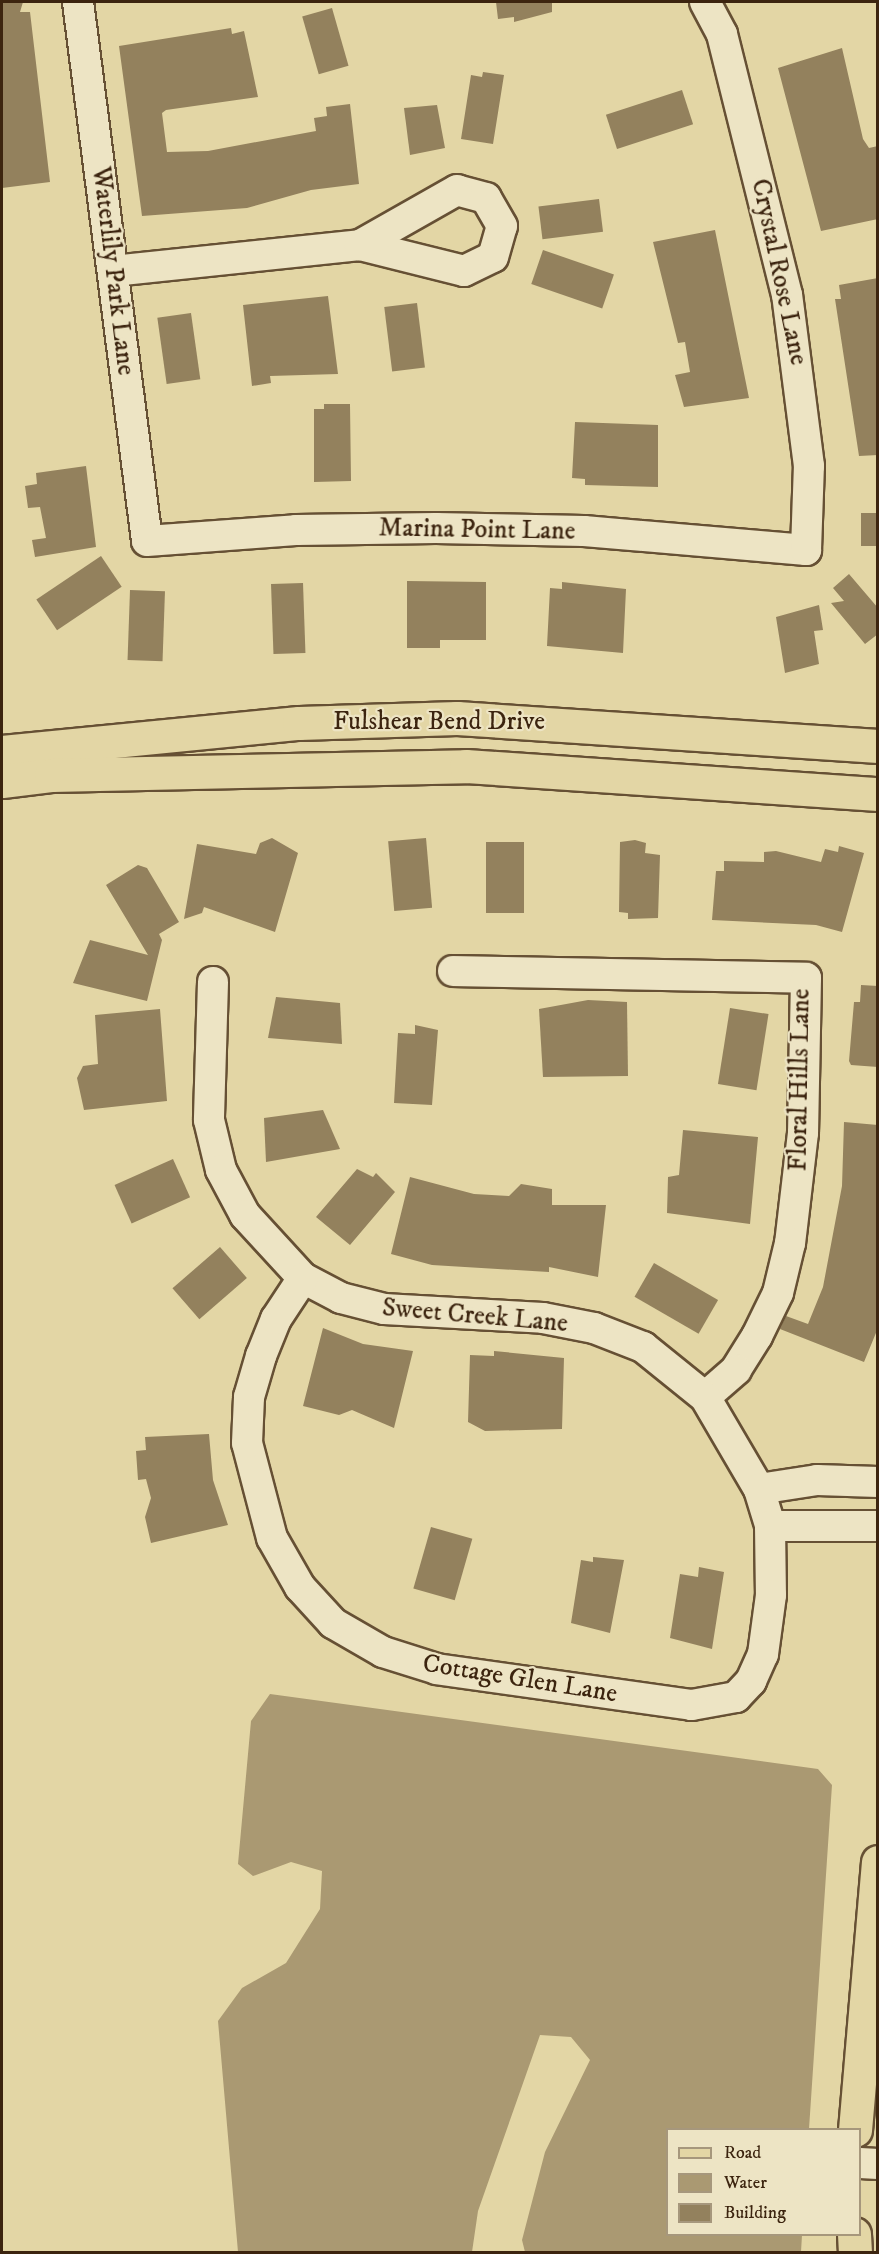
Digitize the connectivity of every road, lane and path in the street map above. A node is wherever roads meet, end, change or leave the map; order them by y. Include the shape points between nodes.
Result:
1 (78, 2) edge
2 (705, 2) edge
3 (360, 244) dead end
4 (113, 271) junction
5 (147, 541) joint
6 (806, 550) joint
7 (464, 719) junction
8 (878, 746) edge
9 (2, 752) edge
10 (466, 766) junction
11 (2, 782) edge
12 (878, 794) edge
13 (453, 971) dead end
14 (213, 982) dead end
15 (303, 1278) junction
16 (705, 1397) junction
17 (878, 1482) edge
18 (759, 1490) junction
19 (770, 1526) junction
20 (878, 1526) edge
21 (736, 1697) joint
22 (878, 1862) edge
23 (863, 2124) edge
24 (861, 2163) edge
25 (878, 2164) edge
26 (854, 2236) edge
27 (855, 2253) edge

1 - 4 street, Waterlily Park Lane
2 - 6 street, Crystal Rose Lane via 725,45 787,295 809,466
3 - 4 street
4 - 5 street, Waterlily Park Lane
5 - 6 street, Marina Point Lane via 296,530 448,528 584,531
7 - 8 main road, Fulshear Bend Drive
7 - 9 main road, Fulshear Bend Drive via 299,723
7 - 10 main road
10 - 11 main road, Fulshear Bend Drive via 51,775
10 - 12 main road, Fulshear Bend Drive
13 - 16 street, Floral Hills Lane via 806,978 803,1133 790,1243 777,1293 757,1336 736,1370
14 - 15 street, Sweet Creek Lane via 209,1120 221,1170 245,1215
15 - 16 street, Sweet Creek Lane via 341,1298 384,1310 543,1318 594,1328 642,1347
15 - 21 street, Cottage Glen Lane via 276,1319 261,1356 249,1397 247,1443 272,1538 300,1587 333,1623 383,1652 437,1670 692,1705
16 - 18 street, Sweet Creek Lane
17 - 18 street via 817,1480
18 - 19 street, Sweet Creek Lane
19 - 20 street
19 - 21 street, Sweet Creek Lane via 771,1595 763,1654 752,1681
22 - 23 main road
24 - 25 street
26 - 27 main road

